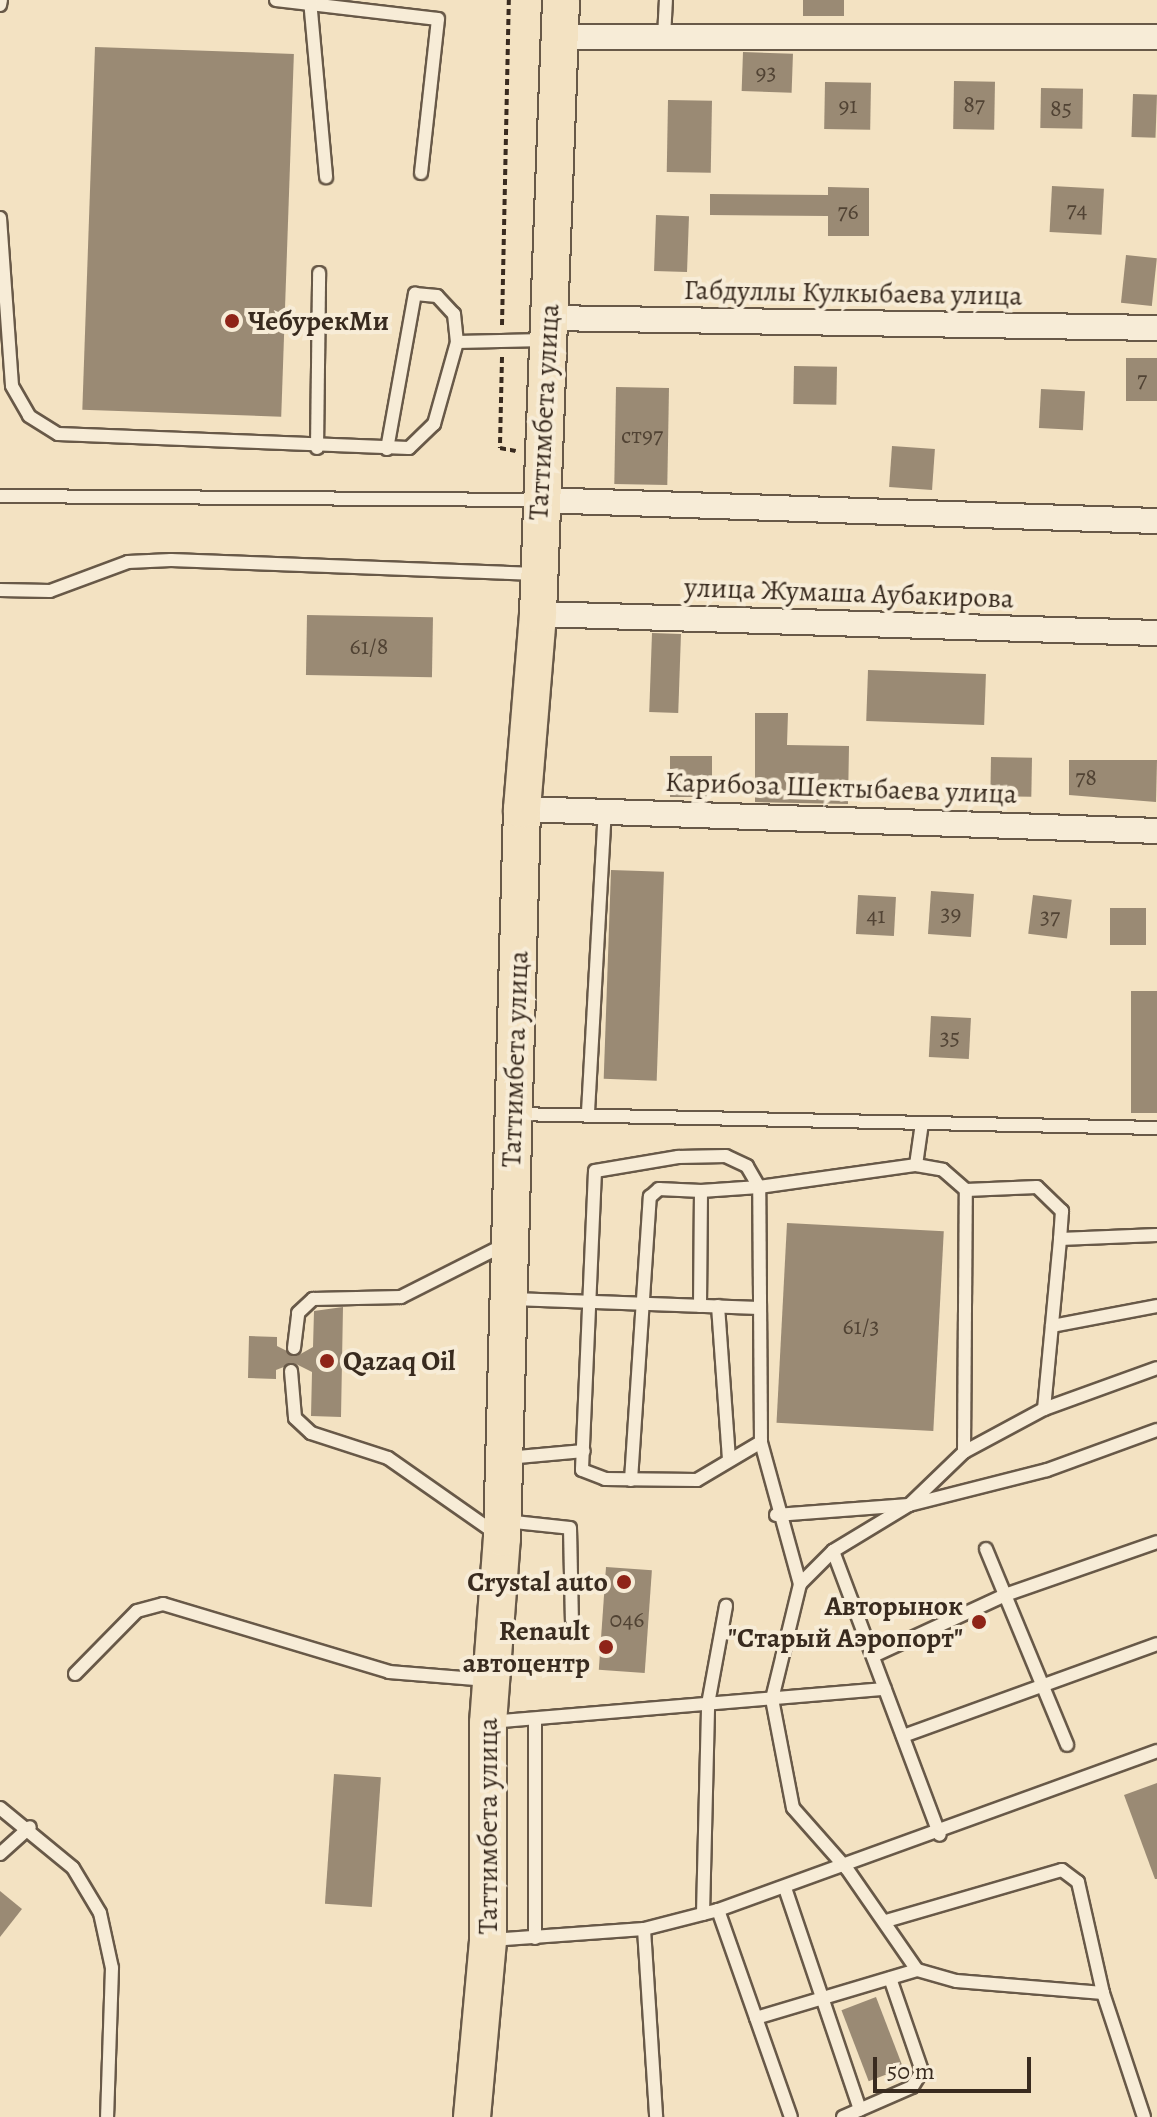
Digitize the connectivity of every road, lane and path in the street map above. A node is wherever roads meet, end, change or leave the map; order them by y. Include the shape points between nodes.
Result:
1 (276, 0) edge
2 (310, 0) edge
3 (509, 0) edge
4 (561, 0) edge
5 (666, 0) edge
6 (559, 37) junction
7 (664, 37) junction
8 (1157, 37) edge
9 (421, 173) dead end
10 (326, 177) dead end
11 (0, 218) edge
12 (319, 273) dead end
13 (1157, 328) edge
14 (548, 329) junction
15 (502, 341) junction
16 (457, 342) junction
17 (317, 448) junction
18 (387, 449) junction
19 (542, 456) junction
20 (0, 496) edge
21 (539, 500) junction
22 (1157, 521) edge
23 (537, 574) junction
24 (0, 590) edge
25 (538, 614) junction
26 (1157, 633) edge
27 (605, 808) junction
28 (522, 809) junction
29 (1157, 831) edge
30 (588, 1112) junction
31 (512, 1114) junction
32 (922, 1123) junction
33 (1157, 1128) edge
34 (916, 1165) junction
35 (759, 1187) junction
36 (966, 1190) junction
37 (701, 1191) junction
38 (1157, 1235) edge
39 (1060, 1239) junction
40 (510, 1242) junction
41 (505, 1299) junction
42 (586, 1302) junction
43 (638, 1304) junction
44 (700, 1306) junction
45 (718, 1306) junction
46 (1157, 1306) edge
47 (760, 1308) junction
48 (1052, 1326) junction
49 (294, 1348) dead end
50 (1157, 1368) edge
51 (291, 1371) dead end
52 (1044, 1409) junction
53 (1157, 1430) edge
54 (761, 1442) junction
55 (584, 1451) junction
56 (964, 1452) junction
57 (503, 1458) junction
58 (729, 1459) junction
59 (631, 1480) junction
60 (909, 1505) junction
61 (776, 1515) junction
62 (502, 1529) junction
63 (1157, 1542) edge
64 (986, 1549) dead end
65 (833, 1551) junction
66 (800, 1584) junction
67 (1005, 1595) junction
68 (726, 1606) dead end
69 (572, 1620) dead end
70 (1157, 1644) edge
71 (873, 1656) junction
72 (75, 1674) dead end
73 (491, 1681) junction
74 (1041, 1684) junction
75 (885, 1689) junction
76 (772, 1699) junction
77 (708, 1704) junction
78 (535, 1719) junction
79 (488, 1723) junction
80 (903, 1736) junction
81 (1067, 1745) dead end
82 (1157, 1751) edge
83 (0, 1808) edge
84 (30, 1827) junction
85 (940, 1835) junction
86 (0, 1854) edge
87 (847, 1869) junction
88 (785, 1888) junction
89 (718, 1910) junction
90 (703, 1914) junction
91 (886, 1921) junction
92 (644, 1929) junction
93 (535, 1938) junction
94 (488, 1940) junction
95 (917, 1970) junction
96 (890, 1978) junction
97 (1103, 1993) junction
98 (822, 1998) junction
99 (756, 2018) junction
100 (860, 2110) junction
101 (107, 2117) edge
102 (472, 2117) edge
103 (656, 2117) edge
104 (791, 2117) edge
105 (843, 2117) edge
106 (1144, 2117) edge

1 - 2 lane
2 - 9 lane via 438,19
2 - 10 lane
3 - 15 path
4 - 6 main road, Таттимбета улица
5 - 7 lane
6 - 7 street
6 - 14 main road, Таттимбета улица
7 - 8 street
11 - 17 lane via 12,386 29,416 58,434
12 - 17 lane
13 - 14 street, Габдуллы Кулкыбаева улица
14 - 15 lane
14 - 19 main road, Таттимбета улица
15 - 16 lane
15 - 19 path via 500,448
16 - 18 lane via 434,424 418,444
16 - 18 lane via 454,314 437,296 415,294
17 - 18 lane
19 - 21 main road, Таттимбета улица
20 - 21 lane
21 - 22 street
21 - 23 main road, Таттимбета улица
23 - 24 lane via 171,560 128,562 50,591
23 - 25 main road, Таттимбета улица
25 - 26 street, улица Жумаша Аубакирова
25 - 28 main road, Таттимбета улица
27 - 28 street, Карибоза Шектыбаева улица
27 - 29 street, Карибоза Шектыбаева улица
27 - 30 lane
28 - 31 main road, Таттимбета улица
30 - 31 lane
30 - 32 lane
31 - 40 main road, Таттимбета улица
32 - 33 lane
32 - 34 lane
34 - 35 lane
34 - 36 lane via 943,1170
35 - 37 lane
35 - 42 lane via 747,1166 726,1156 617,1161 595,1171
35 - 47 lane
36 - 39 lane via 1037,1187 1062,1211
36 - 56 lane
37 - 43 lane via 653,1191
37 - 44 lane
38 - 39 lane
39 - 48 lane
40 - 41 main road, Таттимбета улица
40 - 49 lane via 401,1297 372,1303 313,1299 298,1313
41 - 42 lane
41 - 57 main road, Таттимбета улица
42 - 43 lane
42 - 55 lane
43 - 44 lane
43 - 59 lane
44 - 45 lane
45 - 47 lane
45 - 58 lane
46 - 48 lane
47 - 54 lane
48 - 52 lane
50 - 52 lane
51 - 62 lane via 295,1418 311,1433 388,1458
52 - 56 lane
53 - 60 lane via 1047,1470
54 - 58 lane
54 - 61 lane
55 - 57 lane
55 - 59 lane via 587,1476
56 - 60 lane
57 - 62 main road, Таттимбета улица
58 - 59 lane via 697,1480
60 - 61 lane
60 - 65 lane
61 - 66 lane
62 - 69 lane via 570,1528
62 - 73 main road, Таттимбета улица
63 - 67 lane
64 - 67 lane
65 - 66 lane
65 - 71 lane
66 - 76 lane
67 - 71 lane
67 - 74 lane
68 - 77 lane
70 - 74 lane
71 - 75 lane
72 - 73 lane via 137,1611 163,1604 389,1672
73 - 79 main road, Таттимбета улица
74 - 80 lane
74 - 81 lane
75 - 76 lane
75 - 80 lane
76 - 77 lane
76 - 87 lane via 793,1808
77 - 78 lane
77 - 90 lane
78 - 79 lane
78 - 93 lane
79 - 94 main road, Таттимбета улица
80 - 85 lane
82 - 85 lane
83 - 84 lane
84 - 86 lane
84 - 101 lane via 73,1868 100,1913 112,1968
85 - 87 lane
87 - 88 lane
87 - 91 lane
88 - 89 lane
88 - 98 lane
89 - 90 lane
89 - 99 lane
90 - 92 lane
91 - 95 lane
91 - 97 lane via 1062,1870 1078,1882
92 - 93 lane
92 - 103 lane
93 - 94 lane
94 - 102 main road, Таттимбета улица
95 - 96 lane
95 - 97 lane via 956,1981
96 - 98 lane
96 - 100 lane via 922,2071 912,2087
97 - 106 lane
98 - 99 lane
98 - 100 lane
99 - 104 lane
100 - 105 lane

